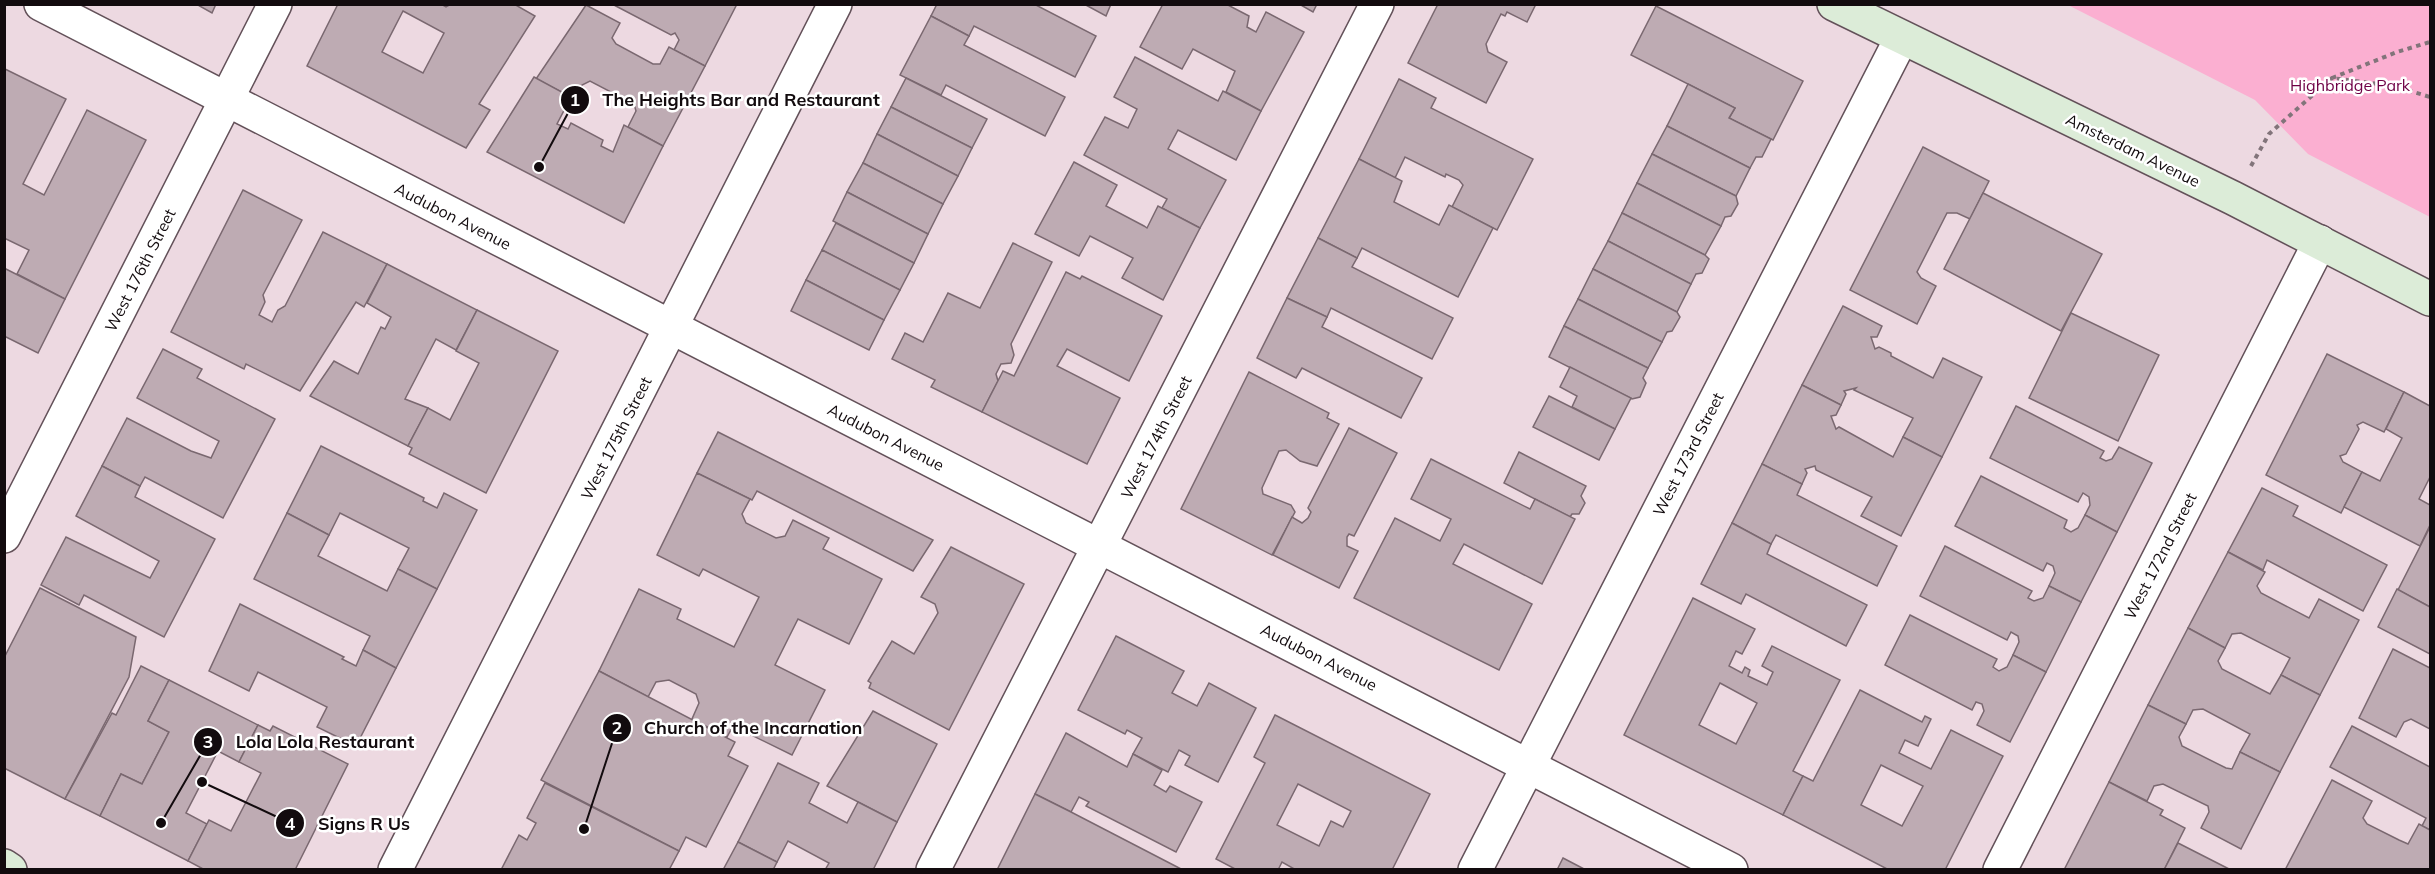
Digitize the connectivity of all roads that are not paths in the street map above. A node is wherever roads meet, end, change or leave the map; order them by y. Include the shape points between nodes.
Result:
1 (41, 4) edge
2 (275, 4) edge
3 (836, 4) edge
4 (1377, 4) edge
5 (1834, 4) edge
6 (1901, 39) junction
7 (227, 99) junction
8 (2320, 242) junction
9 (2430, 299) edge
10 (672, 328) junction
11 (4, 536) edge
12 (1099, 546) junction
13 (1529, 764) junction
14 (4, 867) edge
15 (10, 870) edge
16 (395, 870) edge
17 (933, 870) edge
18 (1475, 870) edge
19 (1731, 870) edge
20 (2000, 870) edge

1 - 7 street, Audubon Avenue
2 - 7 street, West 176th Street
3 - 10 street, West 175th Street
4 - 12 street, West 174th Street
5 - 6 main road, Amsterdam Avenue
6 - 8 main road, Amsterdam Avenue
6 - 13 street, West 173rd Street
7 - 10 street, Audubon Avenue
7 - 11 street, West 176th Street
8 - 9 main road, Amsterdam Avenue
8 - 20 street, West 172nd Street
10 - 12 street, Audubon Avenue
10 - 16 street, West 175th Street
12 - 13 street, Audubon Avenue
12 - 17 street, West 174th Street
13 - 18 street, West 173rd Street
13 - 19 street, Audubon Avenue
14 - 15 main road

